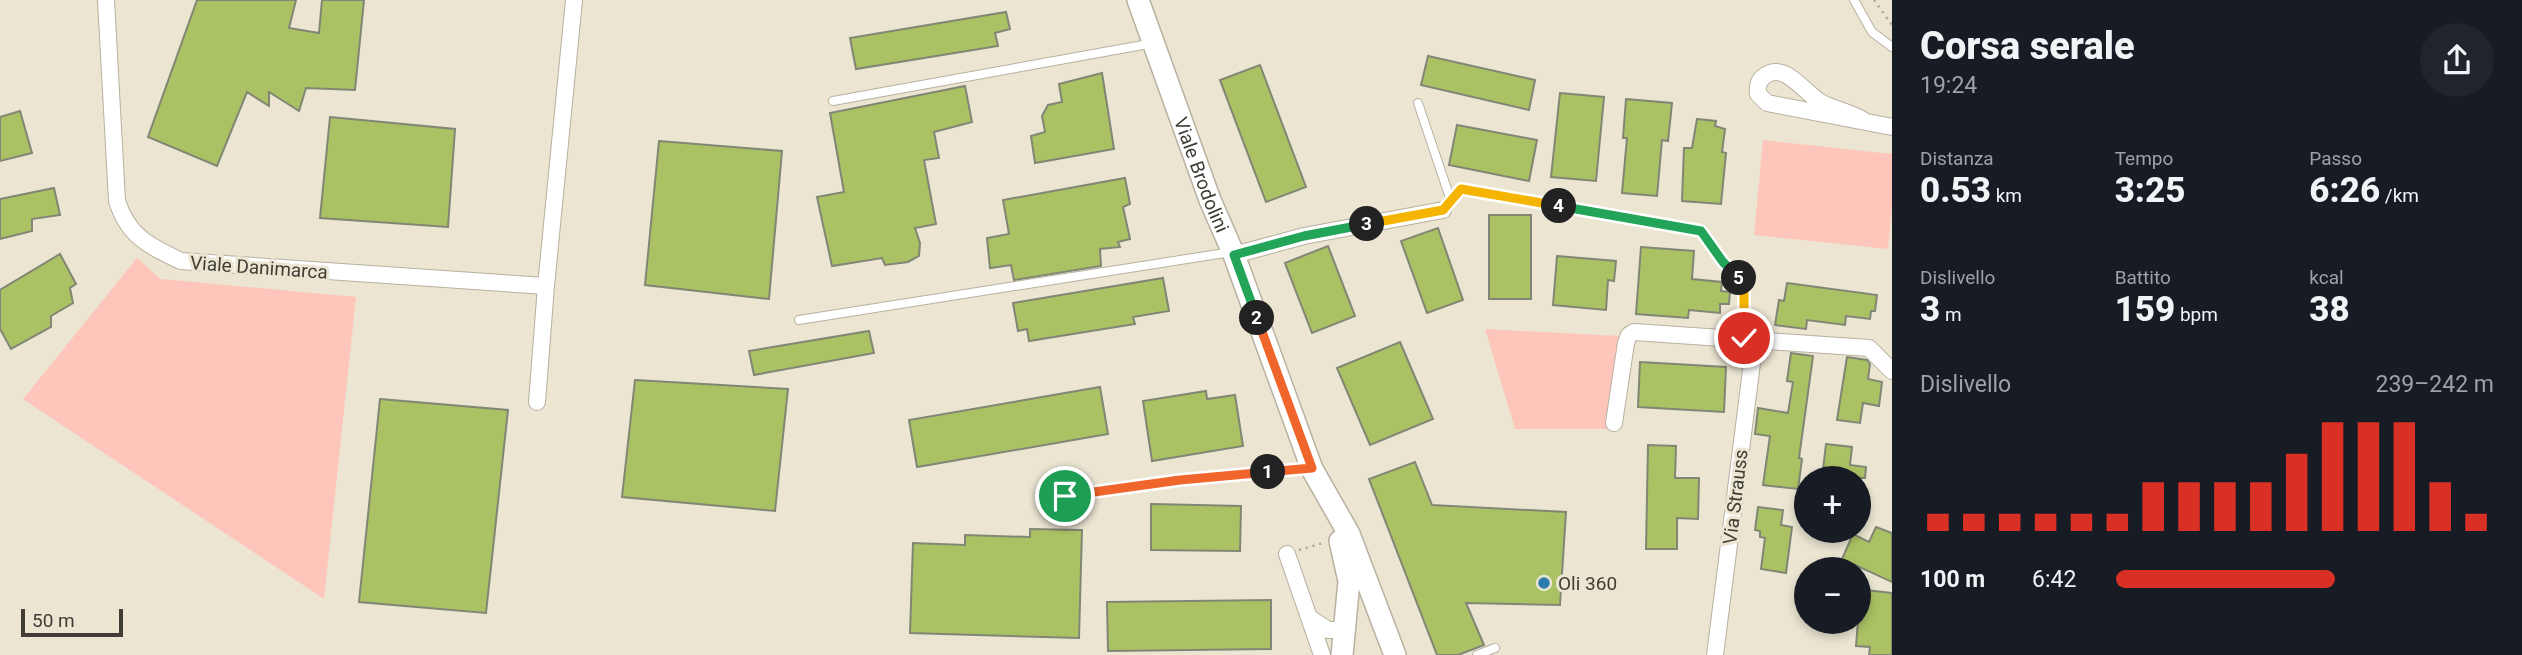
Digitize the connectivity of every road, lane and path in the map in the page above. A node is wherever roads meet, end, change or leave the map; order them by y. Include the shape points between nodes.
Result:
1 (106, 0) edge
2 (573, 0) edge
3 (1138, 0) edge
4 (1854, 0) edge
5 (1880, 0) edge
6 (1874, 1) edge
7 (1892, 25) edge
8 (1154, 43) junction
9 (1892, 47) edge
10 (833, 102) dead end
11 (1418, 103) dead end
12 (1863, 120) junction
13 (1892, 127) edge
14 (1447, 205) junction
15 (1233, 253) junction
16 (546, 286) junction
17 (799, 320) dead end
18 (1750, 338) junction
19 (1892, 371) edge
20 (537, 402) dead end
21 (1614, 424) dead end
22 (1312, 468) junction
23 (1065, 496) dead end
24 (1331, 502) junction
25 (1339, 538) junction
26 (1287, 554) joint
27 (1310, 618) junction
28 (1344, 630) junction
29 (1494, 648) dead end
30 (1322, 655) edge
31 (1342, 655) edge
32 (1395, 655) edge
33 (1477, 655) edge
34 (1715, 655) edge

1 - 16 street, Viale Danimarca via 117,201 122,218 143,242 181,261
2 - 16 street
3 - 8 street, Viale Brodolini
4 - 9 lane via 1872,32
5 - 6 path
6 - 7 path
8 - 10 lane
8 - 15 street, Viale Brodolini
11 - 14 lane
12 - 12 street via 1824,104 1779,72 1767,74 1758,85 1758,94 1767,103
12 - 13 street
14 - 15 street
14 - 18 lane, Via Strauss via 1461,189 1701,231 1744,283
15 - 17 lane
15 - 22 street, Viale Brodolini
16 - 20 street
18 - 19 street via 1868,348
18 - 21 street via 1629,335
18 - 34 street, Via Strauss
22 - 23 lane
22 - 24 street, Viale Brodolini
24 - 25 street, Viale Brodolini
24 - 32 street, Viale Brodolini via 1349,534
25 - 26 path
25 - 28 street, Viale Brodolini via 1349,581
26 - 27 street
27 - 28 street via 1328,629
27 - 30 street
28 - 31 street, Viale Brodolini
29 - 33 lane

